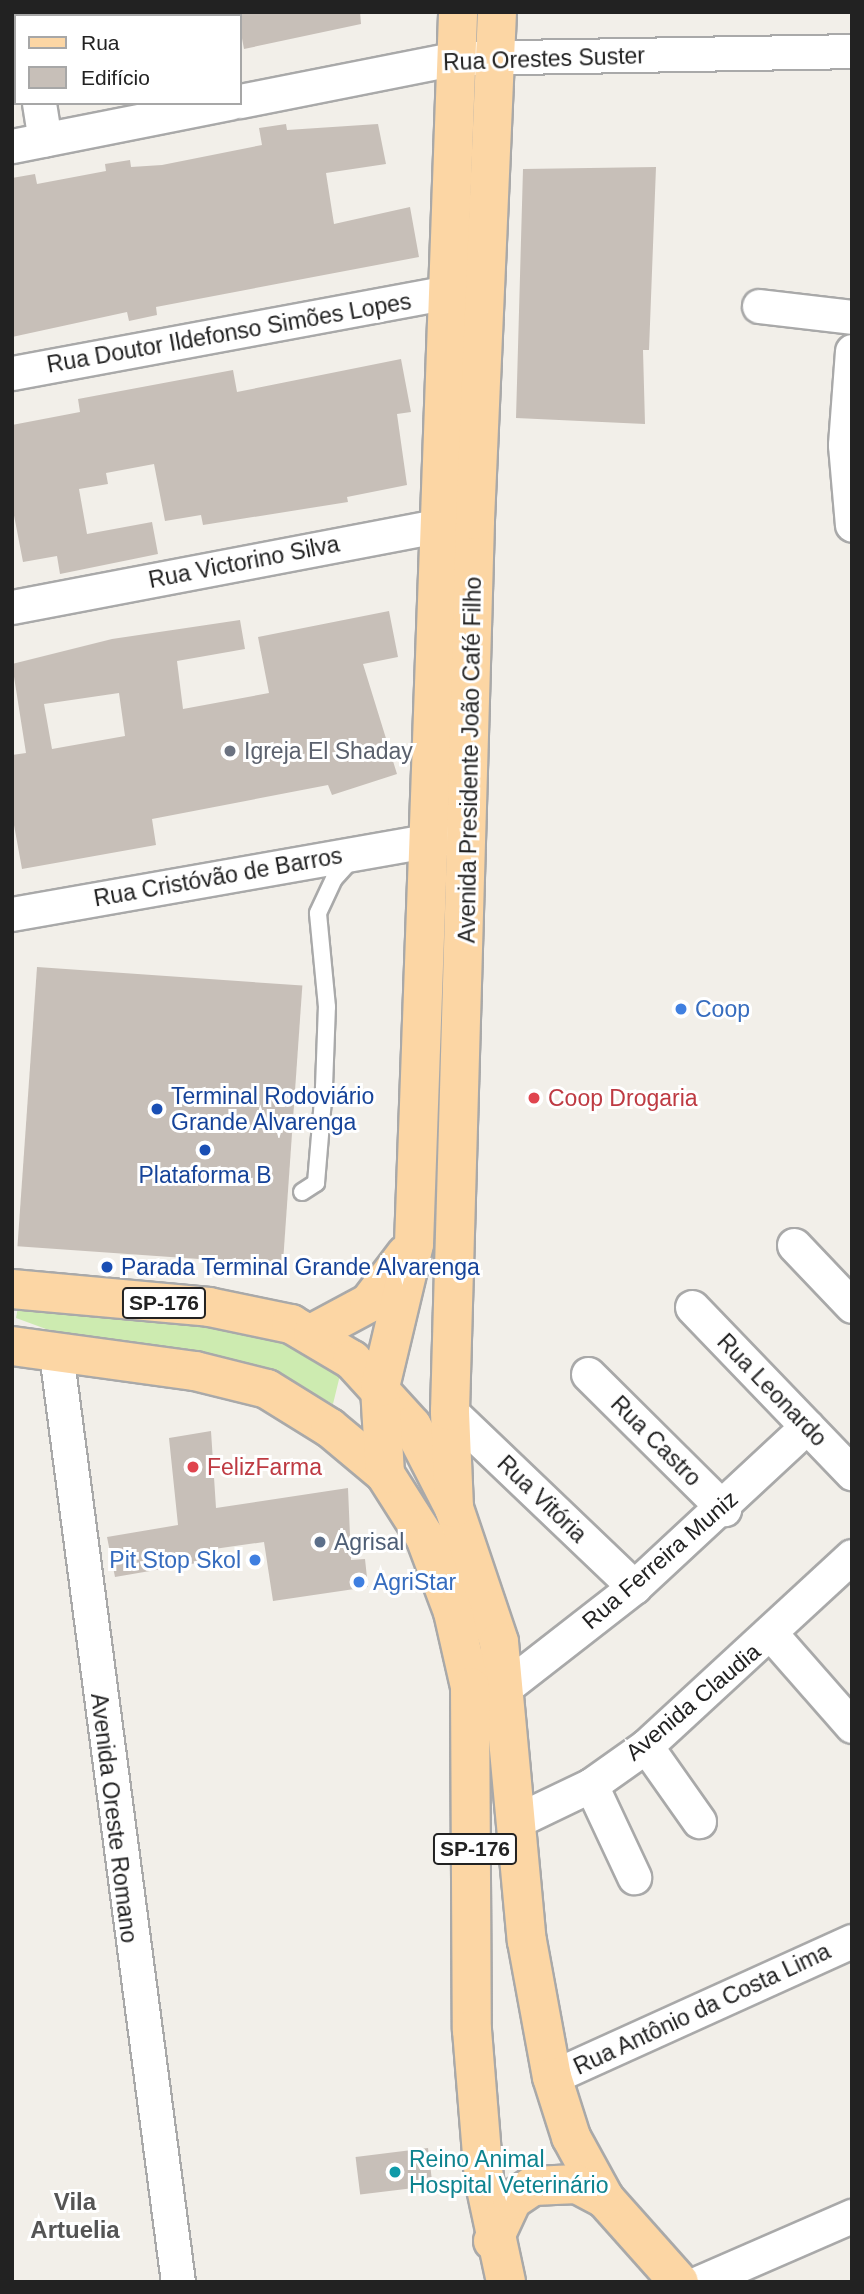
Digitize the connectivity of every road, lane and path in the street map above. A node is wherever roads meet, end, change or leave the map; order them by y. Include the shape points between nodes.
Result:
1 (458, 12) edge
2 (497, 12) edge
3 (852, 51) edge
4 (497, 56) junction
5 (457, 58) junction
6 (242, 101) edge
7 (39, 105) edge
8 (220, 105) edge
9 (45, 140) junction
10 (12, 146) edge
11 (445, 293) junction
12 (759, 306) dead end
13 (852, 317) edge
14 (852, 352) edge
15 (12, 373) edge
16 (475, 520) junction
17 (438, 524) junction
18 (852, 525) edge
19 (12, 607) edge
20 (468, 832) junction
21 (425, 844) junction
22 (358, 852) junction
23 (12, 914) edge
24 (302, 1192) dead end
25 (414, 1244) junction
26 (794, 1245) dead end
27 (12, 1289) edge
28 (852, 1306) edge
29 (692, 1307) dead end
30 (313, 1333) junction
31 (12, 1346) edge
32 (56, 1353) junction
33 (588, 1374) dead end
34 (380, 1387) junction
35 (450, 1411) junction
36 (807, 1426) junction
37 (852, 1473) edge
38 (385, 1474) junction
39 (454, 1508) junction
40 (724, 1508) junction
41 (852, 1556) edge
42 (634, 1587) junction
43 (772, 1635) junction
44 (507, 1686) junction
45 (852, 1726) edge
46 (646, 1746) junction
47 (591, 1785) junction
48 (516, 1821) junction
49 (699, 1821) dead end
50 (634, 1877) dead end
51 (852, 1941) edge
52 (552, 2077) junction
53 (605, 2199) junction
54 (852, 2216) edge
55 (493, 2241) junction
56 (178, 2282) edge
57 (506, 2282) edge
58 (680, 2282) edge
59 (700, 2282) edge

1 - 5 main road, Avenida Presidente João Café Filho
2 - 4 main road, Avenida Presidente João Café Filho
3 - 4 street, Rua Orestes Suster
4 - 5 street, Rua Orestes Suster
4 - 16 main road, Avenida Presidente João Café Filho
5 - 6 street, Rua Orestes Suster
5 - 11 main road, Avenida Presidente João Café Filho
7 - 9 street
8 - 9 street
9 - 10 street
11 - 15 street, Rua Doutor Ildefonso Simões Lopes
11 - 17 main road, Avenida Presidente João Café Filho
12 - 13 street
14 - 18 street via 845,445
16 - 17 street, Rua Victorino Silva
16 - 20 main road, Avenida Presidente João Café Filho
17 - 19 street, Rua Victorino Silva
17 - 21 main road, Avenida Presidente João Café Filho
20 - 21 street, Rua Cristóvão de Barros
20 - 35 main road, Avenida Presidente João Café Filho
21 - 22 street, Rua Cristóvão de Barros
21 - 25 main road, Avenida Presidente João Café Filho
22 - 23 street, Rua Cristóvão de Barros
22 - 24 lane via 334,878 318,913 327,1033 318,1174 313,1188
25 - 30 main road via 369,1303
25 - 34 main road, Avenida Presidente João Café Filho
26 - 28 street
27 - 30 main road, SP-176 via 252,1313
29 - 36 street, Rua Leonardo
30 - 34 main road, SP-176
31 - 32 main road, SP-176
32 - 38 main road, SP-176 via 195,1371 267,1389 330,1428
32 - 56 street, Avenida Oreste Romano
33 - 40 street, Rua Castro
34 - 38 main road, Avenida Presidente João Café Filho
34 - 39 main road, SP-176 via 412,1426
35 - 39 main road, Avenida Presidente João Café Filho
35 - 42 street, Rua Vitória
36 - 37 street, Rua Leonardo
36 - 40 street, Rua Ferreira Muniz
38 - 55 main road, SP-176 via 442,1580 470,1687 472,2030
39 - 44 main road, SP-176 via 484,1589
40 - 42 street, Rua Ferreira Muniz
41 - 43 street, Avenida Claudia
42 - 44 street, Rua Ferreira Muniz
43 - 45 street
43 - 46 street, Avenida Claudia
44 - 48 main road, SP-176
46 - 47 street, Avenida Claudia
46 - 49 street
47 - 48 street, Avenida Claudia
47 - 50 street
48 - 52 main road, SP-176 via 527,1941
51 - 52 street, Rua Antônio da Costa Lima
52 - 53 main road, SP-176 via 571,2137
53 - 55 main road via 578,2184 533,2186 512,2200
53 - 58 main road, SP-176
54 - 59 street
55 - 57 main road, SP-176

